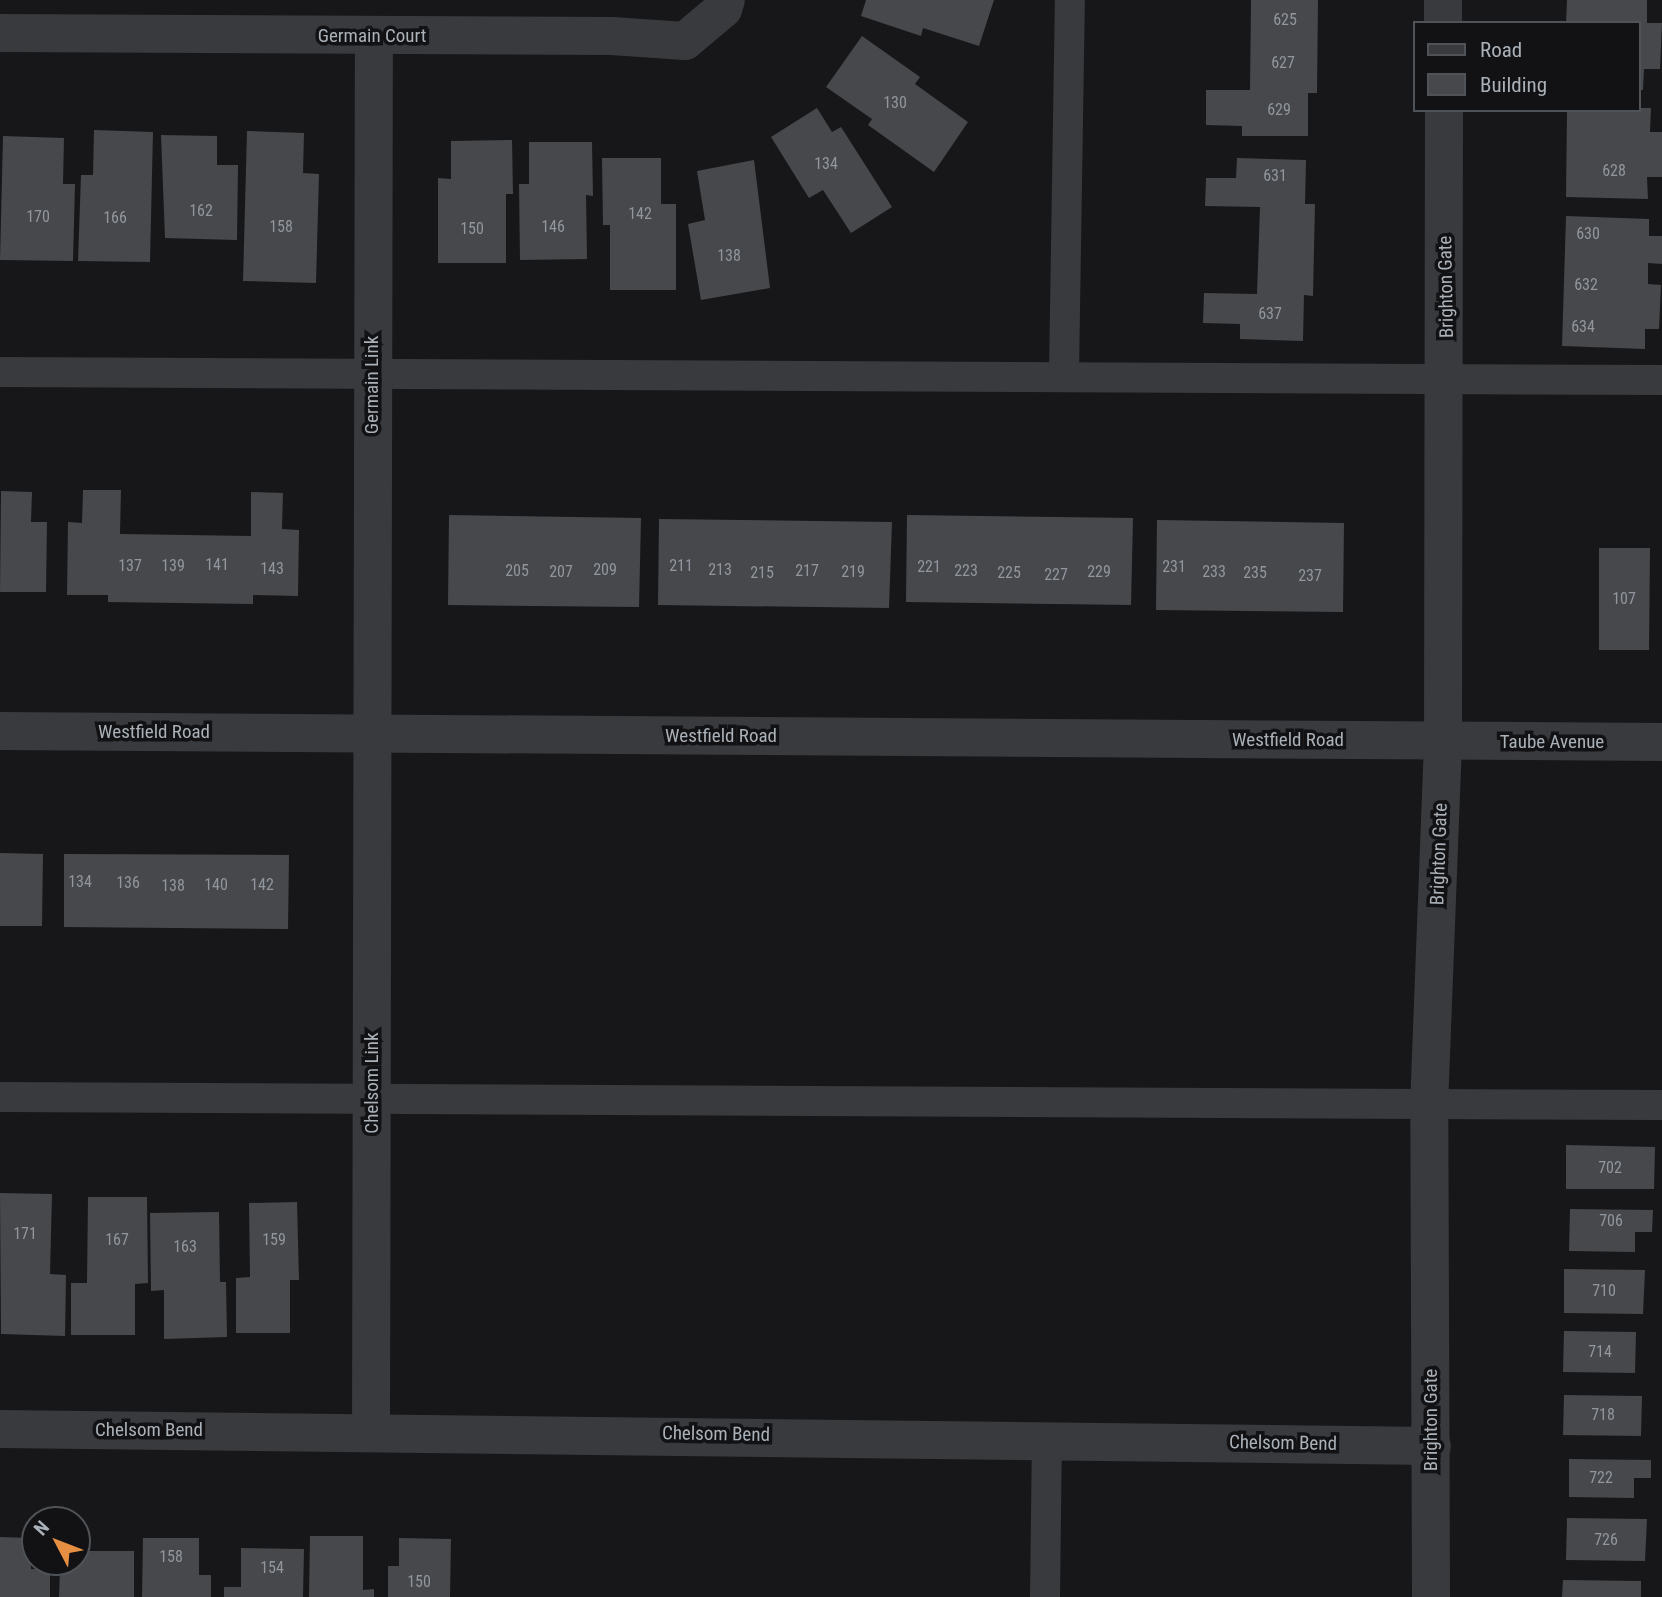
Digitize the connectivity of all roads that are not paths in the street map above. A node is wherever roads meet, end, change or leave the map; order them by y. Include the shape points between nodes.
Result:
1 (726, 0) edge
2 (1070, 0) edge
3 (1443, 0) edge
4 (1443, 21) edge
5 (0, 33) edge
6 (374, 36) junction
7 (1444, 112) edge
8 (0, 372) edge
9 (372, 373) junction
10 (1064, 374) junction
11 (1662, 380) edge
12 (1447, 381) junction
13 (0, 731) edge
14 (374, 734) junction
15 (1443, 741) junction
16 (1662, 742) edge
17 (0, 1097) edge
18 (372, 1101) junction
19 (1662, 1105) edge
20 (1429, 1107) junction
21 (0, 1429) edge
22 (371, 1431) junction
23 (1047, 1438) junction
24 (1432, 1446) junction
25 (1045, 1597) edge
26 (1431, 1597) edge

1 - 6 street, Germain Court via 723,9 685,41 612,36
2 - 10 lane
3 - 4 street
5 - 6 street, Germain Court
6 - 9 street, Germain Link
7 - 12 street, Brighton Gate
8 - 9 lane
9 - 10 lane
9 - 14 street, Germain Link
10 - 12 lane
11 - 12 lane
12 - 15 street, Brighton Gate
13 - 14 street, Westfield Road
14 - 15 street, Westfield Road
14 - 18 street, Chelsom Link
15 - 16 street, Taube Avenue
15 - 20 street, Brighton Gate
17 - 18 lane
18 - 20 lane
18 - 22 street, Chelsom Link
19 - 20 lane
20 - 24 street, Brighton Gate
21 - 22 street, Chelsom Bend
22 - 23 street, Chelsom Bend
23 - 24 street, Chelsom Bend
23 - 25 lane
24 - 26 street, Brighton Gate

